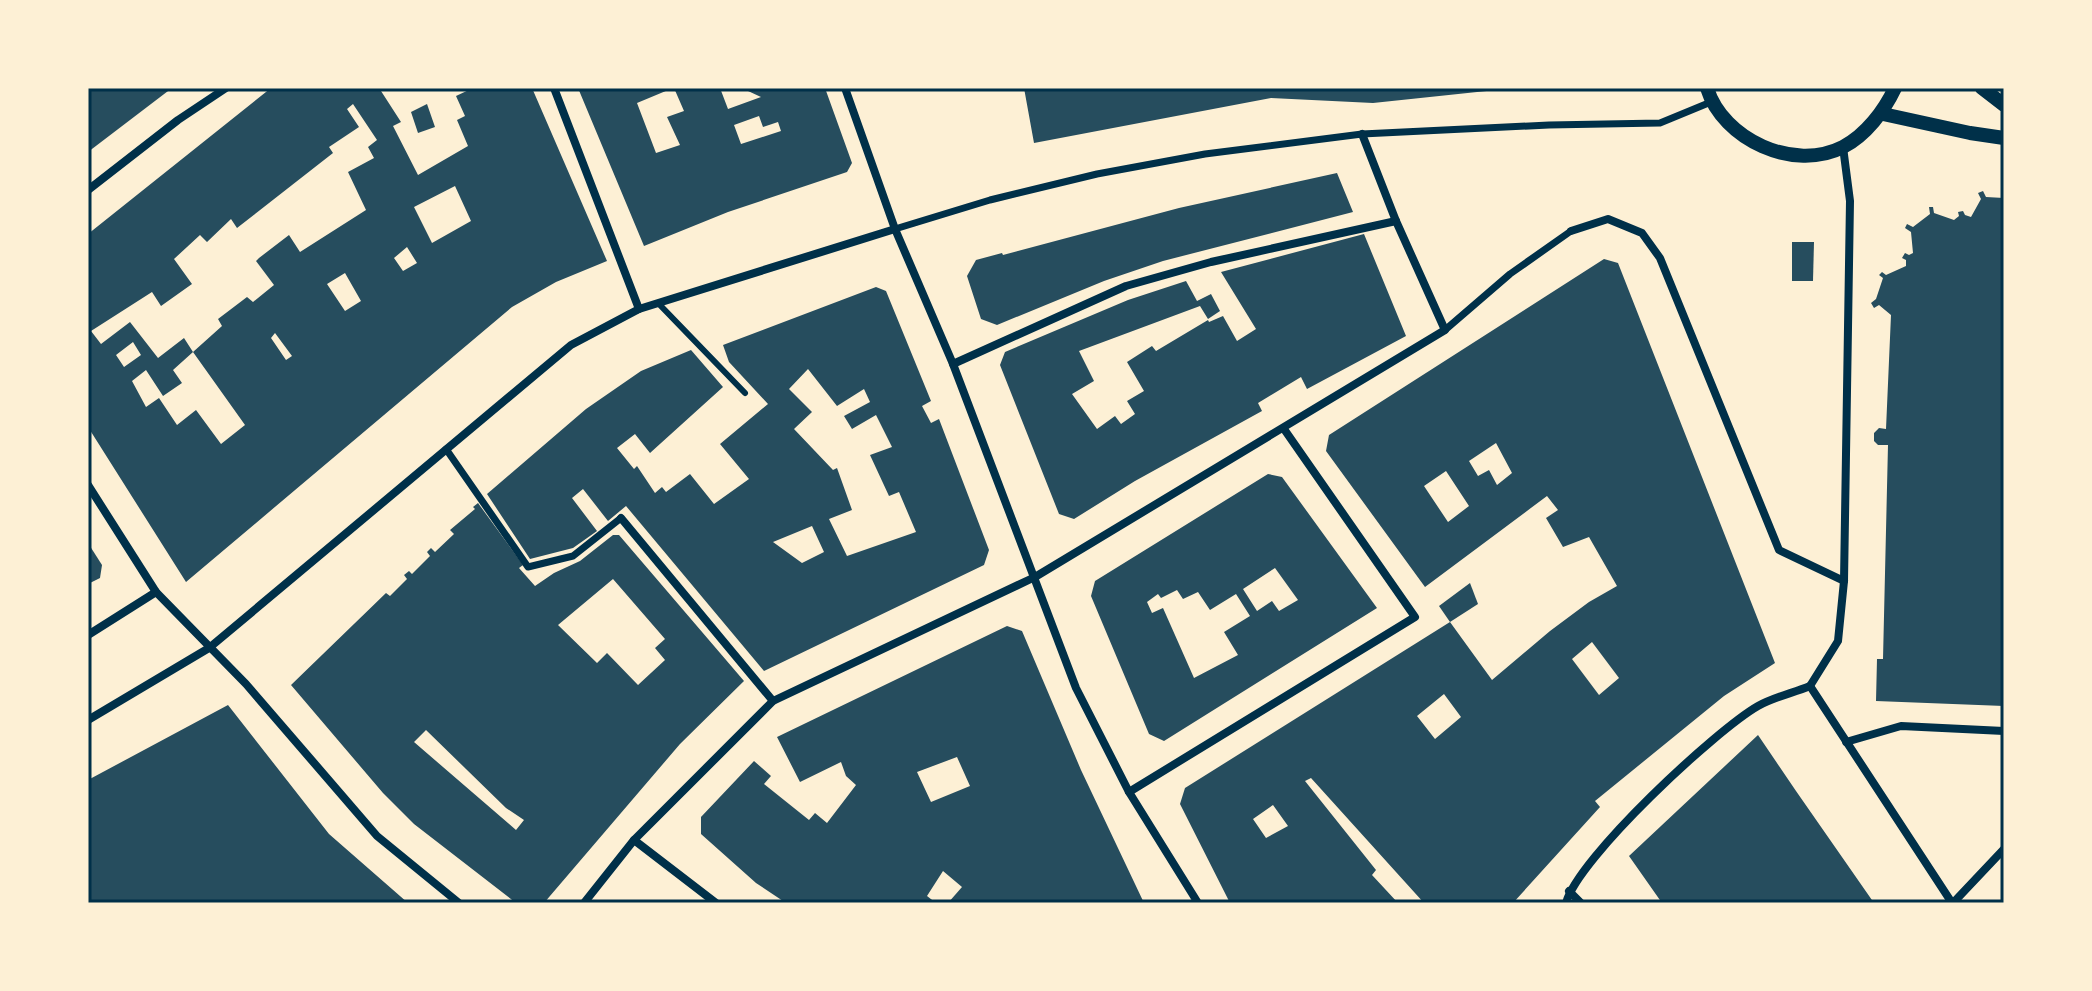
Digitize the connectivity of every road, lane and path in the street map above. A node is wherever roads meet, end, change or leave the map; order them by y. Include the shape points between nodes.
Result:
1 (226, 88) edge
2 (554, 88) edge
3 (845, 88) edge
4 (1895, 88) edge
5 (1982, 88) edge
6 (1709, 95) edge
7 (2004, 105) edge
8 (1883, 114) junction
9 (1362, 134) junction
10 (2004, 138) edge
11 (1843, 147) junction
12 (88, 190) edge
13 (1396, 221) junction
14 (895, 229) junction
15 (1571, 231) joint
16 (658, 303) junction
17 (639, 309) junction
18 (1445, 330) junction
19 (953, 364) junction
20 (745, 393) dead end
21 (1284, 429) junction
22 (446, 449) junction
23 (88, 485) edge
24 (621, 518) joint
25 (1035, 577) junction
26 (1844, 581) junction
27 (156, 592) junction
28 (88, 635) edge
29 (209, 648) junction
30 (1810, 686) junction
31 (773, 701) junction
32 (88, 720) edge
33 (2004, 731) edge
34 (1846, 742) junction
35 (1129, 792) junction
36 (634, 840) junction
37 (2004, 849) edge
38 (1569, 891) junction
39 (459, 903) edge
40 (584, 903) edge
41 (716, 903) edge
42 (1198, 903) edge
43 (1566, 903) edge
44 (1581, 903) edge
45 (1952, 903) edge

1 - 12 street
2 - 17 street
3 - 14 street
4 - 8 street
5 - 7 street
6 - 9 street via 1660,123
6 - 11 street via 1746,139 1777,153 1811,156
8 - 10 street
8 - 11 street
9 - 13 street
9 - 14 street via 1097,174
11 - 26 street via 1850,201
13 - 18 street
13 - 19 street via 1126,286
14 - 16 street
14 - 19 street
15 - 18 street
15 - 26 street via 1608,219 1642,233 1660,258 1779,550
16 - 17 street
16 - 20 lane
17 - 22 street via 571,345
18 - 21 street
19 - 25 street
21 - 25 street
21 - 35 street via 1415,617
22 - 24 street via 528,567 573,556
22 - 29 street
23 - 27 street
24 - 31 street
25 - 31 street
25 - 35 street via 1076,688
26 - 30 street via 1838,641
27 - 28 street
27 - 29 street
29 - 32 street
29 - 39 street via 377,836
30 - 34 street
30 - 38 street via 1760,705 1723,730 1628,820
31 - 36 street
33 - 34 street via 1901,726
34 - 45 street
35 - 42 street
36 - 40 street
36 - 41 street
37 - 45 street
38 - 43 street
38 - 44 street

